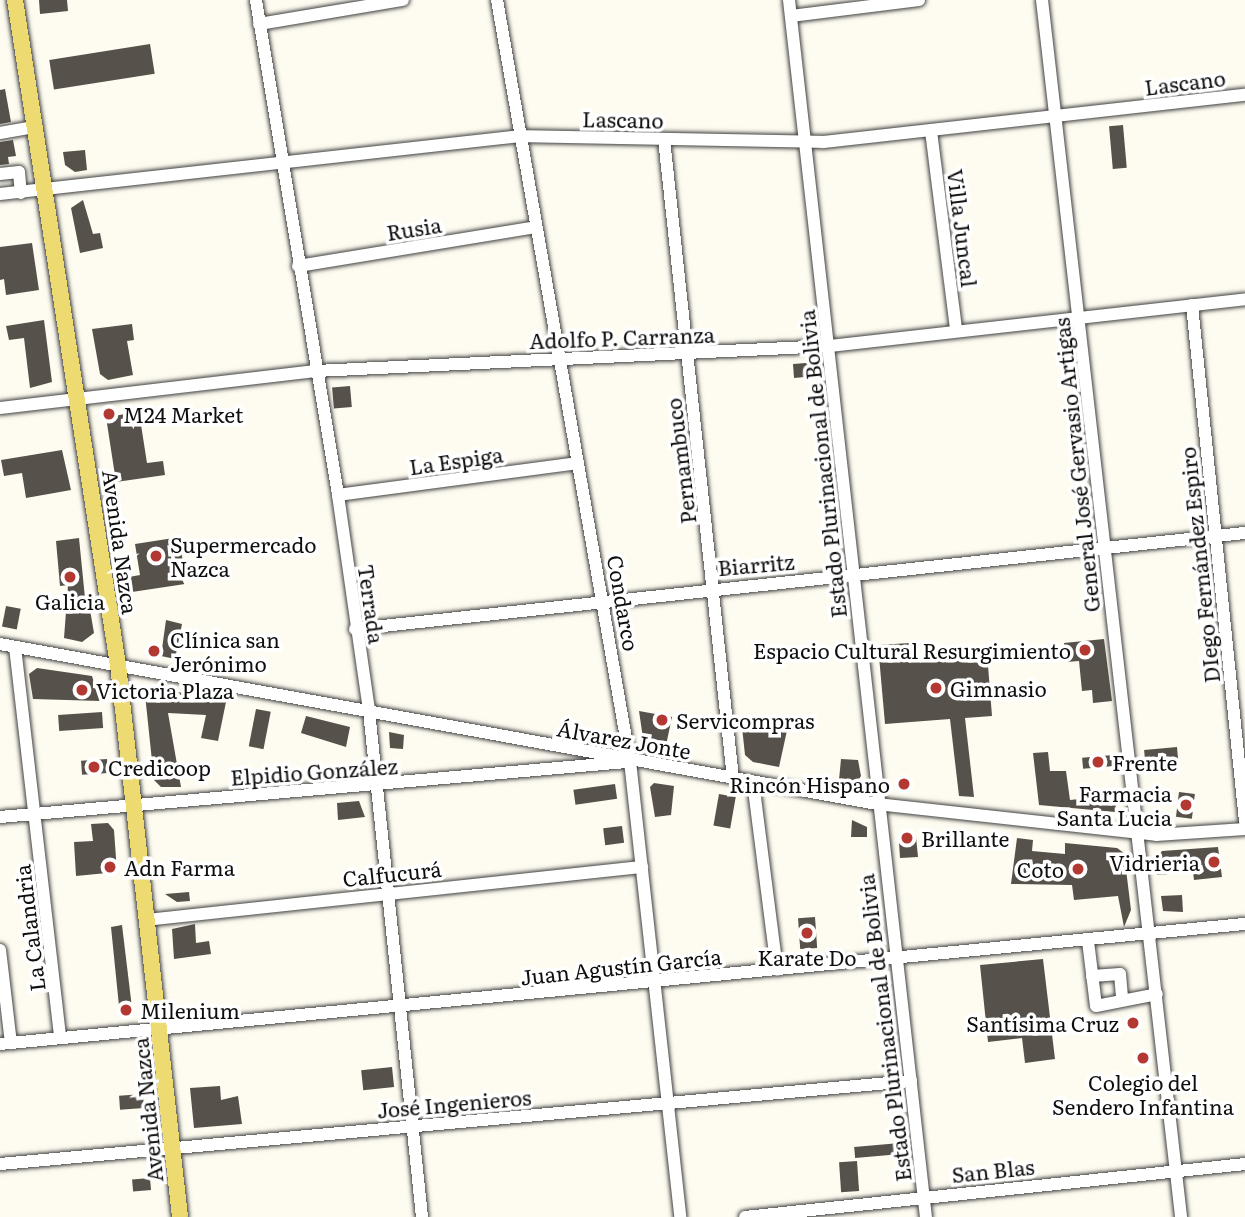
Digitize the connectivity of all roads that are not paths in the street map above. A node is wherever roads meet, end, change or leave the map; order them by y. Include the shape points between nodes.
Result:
1 (15, 0) edge
2 (256, 0) edge
3 (402, 0) edge
4 (497, 0) edge
5 (789, 0) edge
6 (919, 0) edge
7 (1042, 0) edge
8 (791, 16) junction
9 (259, 24) junction
10 (1245, 95) edge
11 (1056, 117) junction
12 (35, 127) junction
13 (931, 131) junction
14 (0, 133) edge
15 (521, 136) junction
16 (664, 139) junction
17 (806, 142) junction
18 (282, 164) junction
19 (42, 168) junction
20 (19, 172) junction
21 (0, 174) edge
22 (45, 190) junction
23 (21, 192) junction
24 (0, 194) edge
25 (536, 227) junction
26 (298, 266) junction
27 (1245, 299) edge
28 (1192, 304) junction
29 (1079, 316) junction
30 (956, 330) junction
31 (829, 346) junction
32 (687, 355) junction
33 (559, 357) junction
34 (316, 371) junction
35 (79, 399) junction
36 (0, 408) edge
37 (578, 463) junction
38 (338, 495) junction
39 (1245, 533) edge
40 (1216, 536) junction
41 (1104, 548) junction
42 (853, 575) junction
43 (715, 587) junction
44 (605, 601) junction
45 (355, 629) junction
46 (0, 644) edge
47 (15, 647) junction
48 (118, 665) junction
49 (369, 711) junction
50 (630, 761) junction
51 (733, 778) junction
52 (753, 782) junction
53 (376, 786) junction
54 (133, 804) junction
55 (877, 804) junction
56 (35, 814) junction
57 (0, 817) edge
58 (1245, 821) edge
59 (1245, 829) edge
60 (1138, 834) junction
61 (642, 867) junction
62 (387, 893) junction
63 (146, 920) junction
64 (1245, 924) edge
65 (1150, 935) junction
66 (1088, 941) junction
67 (0, 950) edge
68 (897, 958) junction
69 (777, 970) junction
70 (1092, 976) junction
71 (655, 983) junction
72 (1157, 994) junction
73 (1122, 998) junction
74 (400, 1007) junction
75 (159, 1031) junction
76 (60, 1037) junction
77 (6, 1044) edge
78 (911, 1081) junction
79 (668, 1104) junction
80 (414, 1125) junction
81 (172, 1149) junction
82 (0, 1164) edge
83 (1245, 1164) edge
84 (1175, 1169) junction
85 (923, 1197) junction
86 (180, 1217) edge
87 (422, 1217) edge
88 (680, 1217) edge
89 (745, 1217) edge
90 (926, 1217) edge
91 (1181, 1217) edge

1 - 12 main road, Avenida Nazca
2 - 9 street, Terrada
3 - 9 street
4 - 15 street, Condarco
5 - 8 street, Estado Plurinacional de Bolivia
6 - 8 street
7 - 11 street, General José Gervasio Artigas
8 - 17 street, Estado Plurinacional de Bolivia
9 - 18 street, Terrada
10 - 11 street, Lascano
11 - 13 street, Lascano
11 - 29 street, General José Gervasio Artigas
12 - 14 street
12 - 19 main road, Avenida Nazca
13 - 17 street, Lascano
13 - 30 street, Villa Juncal
15 - 16 street, Lascano
15 - 18 street, Lascano
15 - 25 street, Condarco
16 - 17 street, Lascano
16 - 32 street, Pernambuco
17 - 31 street, Estado Plurinacional de Bolivia
18 - 22 street, Lascano
18 - 26 street, Terrada
19 - 20 street
19 - 22 main road, Avenida Nazca
20 - 21 street
20 - 23 street
22 - 23 street, Lascano
22 - 35 main road, Avenida Nazca
23 - 24 street, Lascano
25 - 26 street, Rusia
25 - 33 street, Condarco
26 - 34 street, Terrada
27 - 28 street, Adolfo P. Carranza
28 - 29 street, Adolfo P. Carranza
28 - 40 street, DIego Fernández Espiro
29 - 30 street, Adolfo P. Carranza
29 - 41 street, General José Gervasio Artigas
30 - 31 street, Adolfo P. Carranza
31 - 32 street, Adolfo P. Carranza
31 - 42 street, Estado Plurinacional de Bolivia
32 - 33 street, Adolfo P. Carranza
32 - 43 street, Pernambuco
33 - 34 street, Adolfo P. Carranza
33 - 37 street, Condarco
34 - 35 street, Adolfo P. Carranza
34 - 38 street, Terrada
35 - 36 street, Adolfo P. Carranza
35 - 48 main road, Avenida Nazca
37 - 38 street, La Espiga
37 - 44 street, Condarco
38 - 45 street, Terrada
39 - 40 street, Biarritz
40 - 41 street, Biarritz
40 - 58 street, DIego Fernández Espiro
41 - 42 street, Biarritz
41 - 60 street, General José Gervasio Artigas
42 - 43 street, Biarritz
42 - 55 street, Estado Plurinacional de Bolivia
43 - 44 street, Biarritz
43 - 51 street, Pernambuco
44 - 45 street, Biarritz
44 - 50 street, Condarco
45 - 49 street, Terrada
46 - 47 street, Álvarez Jonte
47 - 48 street, Álvarez Jonte
47 - 56 street, La Calandria
48 - 49 street, Álvarez Jonte
48 - 54 main road, Avenida Nazca
49 - 50 street, Álvarez Jonte
49 - 53 street, Terrada
50 - 51 street, Álvarez Jonte
50 - 53 street, Elpidio González
50 - 61 street, Condarco
51 - 52 street, Álvarez Jonte
52 - 55 street, Álvarez Jonte
52 - 69 street
53 - 54 street, Elpidio González
53 - 62 street, Terrada
54 - 56 street, Elpidio González
54 - 63 main road, Avenida Nazca
55 - 60 street, Álvarez Jonte
55 - 68 street, Estado Plurinacional de Bolivia
56 - 57 street, Elpidio González
56 - 76 street, La Calandria
59 - 60 street, Álvarez Jonte
60 - 65 street, General José Gervasio Artigas
61 - 62 street, Calfucurá
61 - 71 street, Condarco
62 - 63 street, Calfucurá
62 - 74 street, Terrada
63 - 75 main road, Avenida Nazca
64 - 65 street, Juan Agustín García
65 - 66 street, Juan Agustín García
65 - 72 street, General José Gervasio Artigas
66 - 68 street, Juan Agustín García
66 - 70 street
67 - 77 street
68 - 69 street, Juan Agustín García
68 - 78 street, Estado Plurinacional de Bolivia
69 - 71 street, Juan Agustín García
70 - 73 street via 1120,974
70 - 73 street via 1096,1006 1122,1003
71 - 74 street, Juan Agustín García
71 - 79 street, Condarco
72 - 73 street
72 - 84 street, General José Gervasio Artigas
74 - 75 street, Juan Agustín García
74 - 80 street, Terrada
75 - 76 street, Juan Agustín García
75 - 81 main road, Avenida Nazca
76 - 77 street, Juan Agustín García
78 - 79 street, José Ingenieros
78 - 85 street, Estado Plurinacional de Bolivia
79 - 80 street, José Ingenieros
79 - 88 street, Condarco
80 - 81 street, José Ingenieros
80 - 87 street, Terrada
81 - 82 street, José Ingenieros
81 - 86 main road, Avenida Nazca
83 - 84 street, San Blas
84 - 85 street, San Blas
84 - 91 street, General José Gervasio Artigas
85 - 89 street, San Blas
85 - 90 street, Estado Plurinacional de Bolivia

